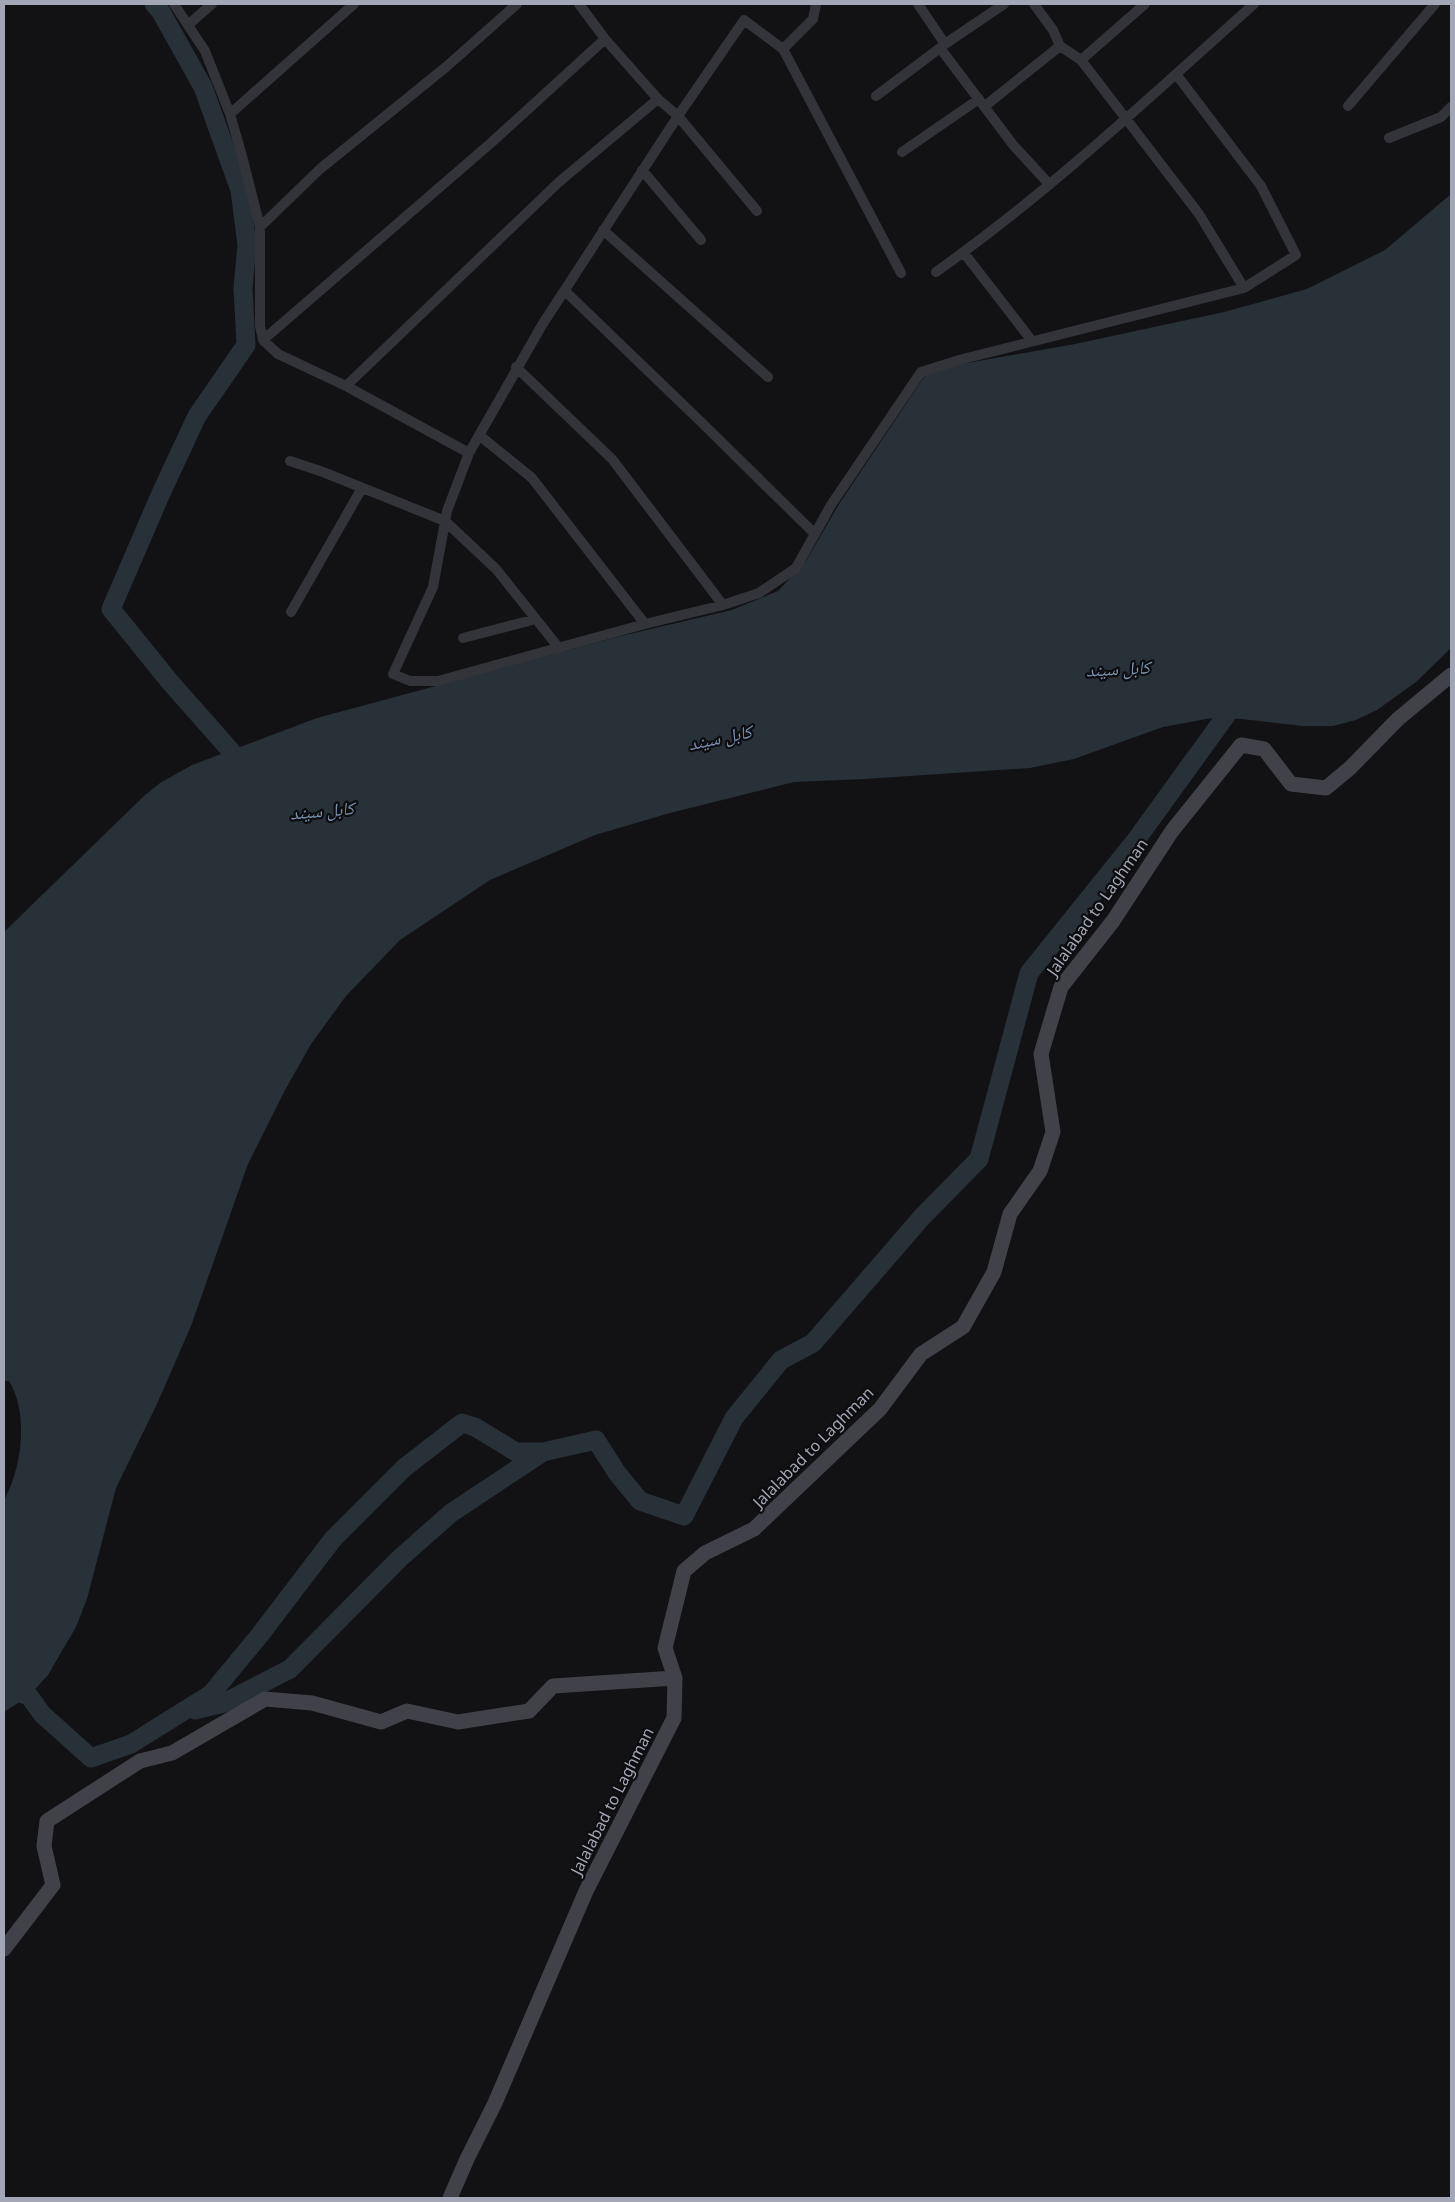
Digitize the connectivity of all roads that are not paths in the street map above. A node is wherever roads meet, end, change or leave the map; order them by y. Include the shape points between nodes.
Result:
1 (174, 4) edge
2 (212, 4) edge
3 (354, 4) edge
4 (517, 4) edge
5 (579, 4) edge
6 (816, 4) edge
7 (918, 4) edge
8 (1004, 4) edge
9 (1034, 4) edge
10 (1145, 4) edge
11 (1254, 4) edge
12 (1435, 4) edge
13 (188, 25) junction
14 (606, 39) junction
15 (943, 46) junction
16 (1060, 46) junction
17 (783, 49) junction
18 (1081, 60) junction
19 (1176, 74) junction
20 (876, 96) dead end
21 (658, 99) junction
22 (982, 102) junction
23 (1348, 106) dead end
24 (1451, 107) edge
25 (230, 114) junction
26 (678, 116) junction
27 (1125, 119) junction
28 (1389, 138) dead end
29 (902, 152) dead end
30 (642, 170) junction
31 (1049, 184) junction
32 (757, 211) dead end
33 (260, 227) junction
34 (603, 230) junction
35 (702, 240) dead end
36 (964, 253) junction
37 (936, 272) dead end
38 (901, 273) dead end
39 (1244, 288) junction
40 (565, 291) junction
41 (263, 340) junction
42 (1032, 341) junction
43 (516, 367) junction
44 (768, 377) dead end
45 (346, 386) junction
46 (479, 435) junction
47 (468, 453) junction
48 (290, 462) dead end
49 (362, 488) junction
50 (445, 520) junction
51 (815, 534) junction
52 (723, 605) junction
53 (290, 612) dead end
54 (536, 619) junction
55 (645, 624) junction
56 (463, 638) dead end
57 (559, 648) junction
58 (1451, 675) edge
59 (675, 1678) junction
60 (4, 1949) edge
61 (450, 2198) edge

1 - 13 street
2 - 13 street
3 - 25 street
4 - 33 street via 320,170
5 - 14 street
6 - 17 street via 813,19
7 - 15 street
8 - 15 street
9 - 16 street
10 - 18 street
11 - 19 street
12 - 23 street
13 - 25 street via 205,51
14 - 21 street
14 - 41 street
15 - 20 street
15 - 22 street
16 - 18 street
16 - 22 street
17 - 26 street via 744,20
17 - 38 street
18 - 27 street
19 - 27 street
19 - 39 street via 1261,186 1296,255
21 - 26 street
21 - 45 street via 559,182
22 - 29 street
22 - 31 street via 1014,146
24 - 28 street via 1441,116
25 - 33 street
26 - 30 street
26 - 32 street
27 - 31 street
27 - 39 street via 1199,214
30 - 34 street
30 - 35 street
31 - 36 street
33 - 41 street via 260,326
34 - 40 street
34 - 44 street
36 - 37 street
36 - 42 street
39 - 42 street
40 - 43 street
40 - 51 street
41 - 45 street via 278,354
42 - 51 street via 921,372
43 - 46 street
43 - 52 street via 612,459
45 - 47 street
46 - 47 street
46 - 55 street via 532,478
47 - 50 street
48 - 49 street
49 - 50 street
49 - 53 street
50 - 54 street via 496,569
50 - 57 street via 433,587 393,674 410,681 438,681
51 - 52 street via 796,568 759,593
52 - 55 street
54 - 56 street
54 - 57 street
55 - 57 street
58 - 59 street, Jalalabad to Laghman via 1398,719 1326,788 1291,784 1264,749 1241,745 1172,831 1113,921 1061,987 1041,1054 1053,1132 1040,1171 1010,1214 994,1272 963,1328 921,1354 880,1408 754,1529 705,1553 684,1571 665,1648
59 - 60 street via 553,1686 529,1711 458,1722 407,1711 381,1722 312,1703 265,1700 172,1753 140,1761 48,1821 44,1846 52,1884
59 - 61 street, Jalalabad to Laghman via 674,1718 586,1891 495,2103

